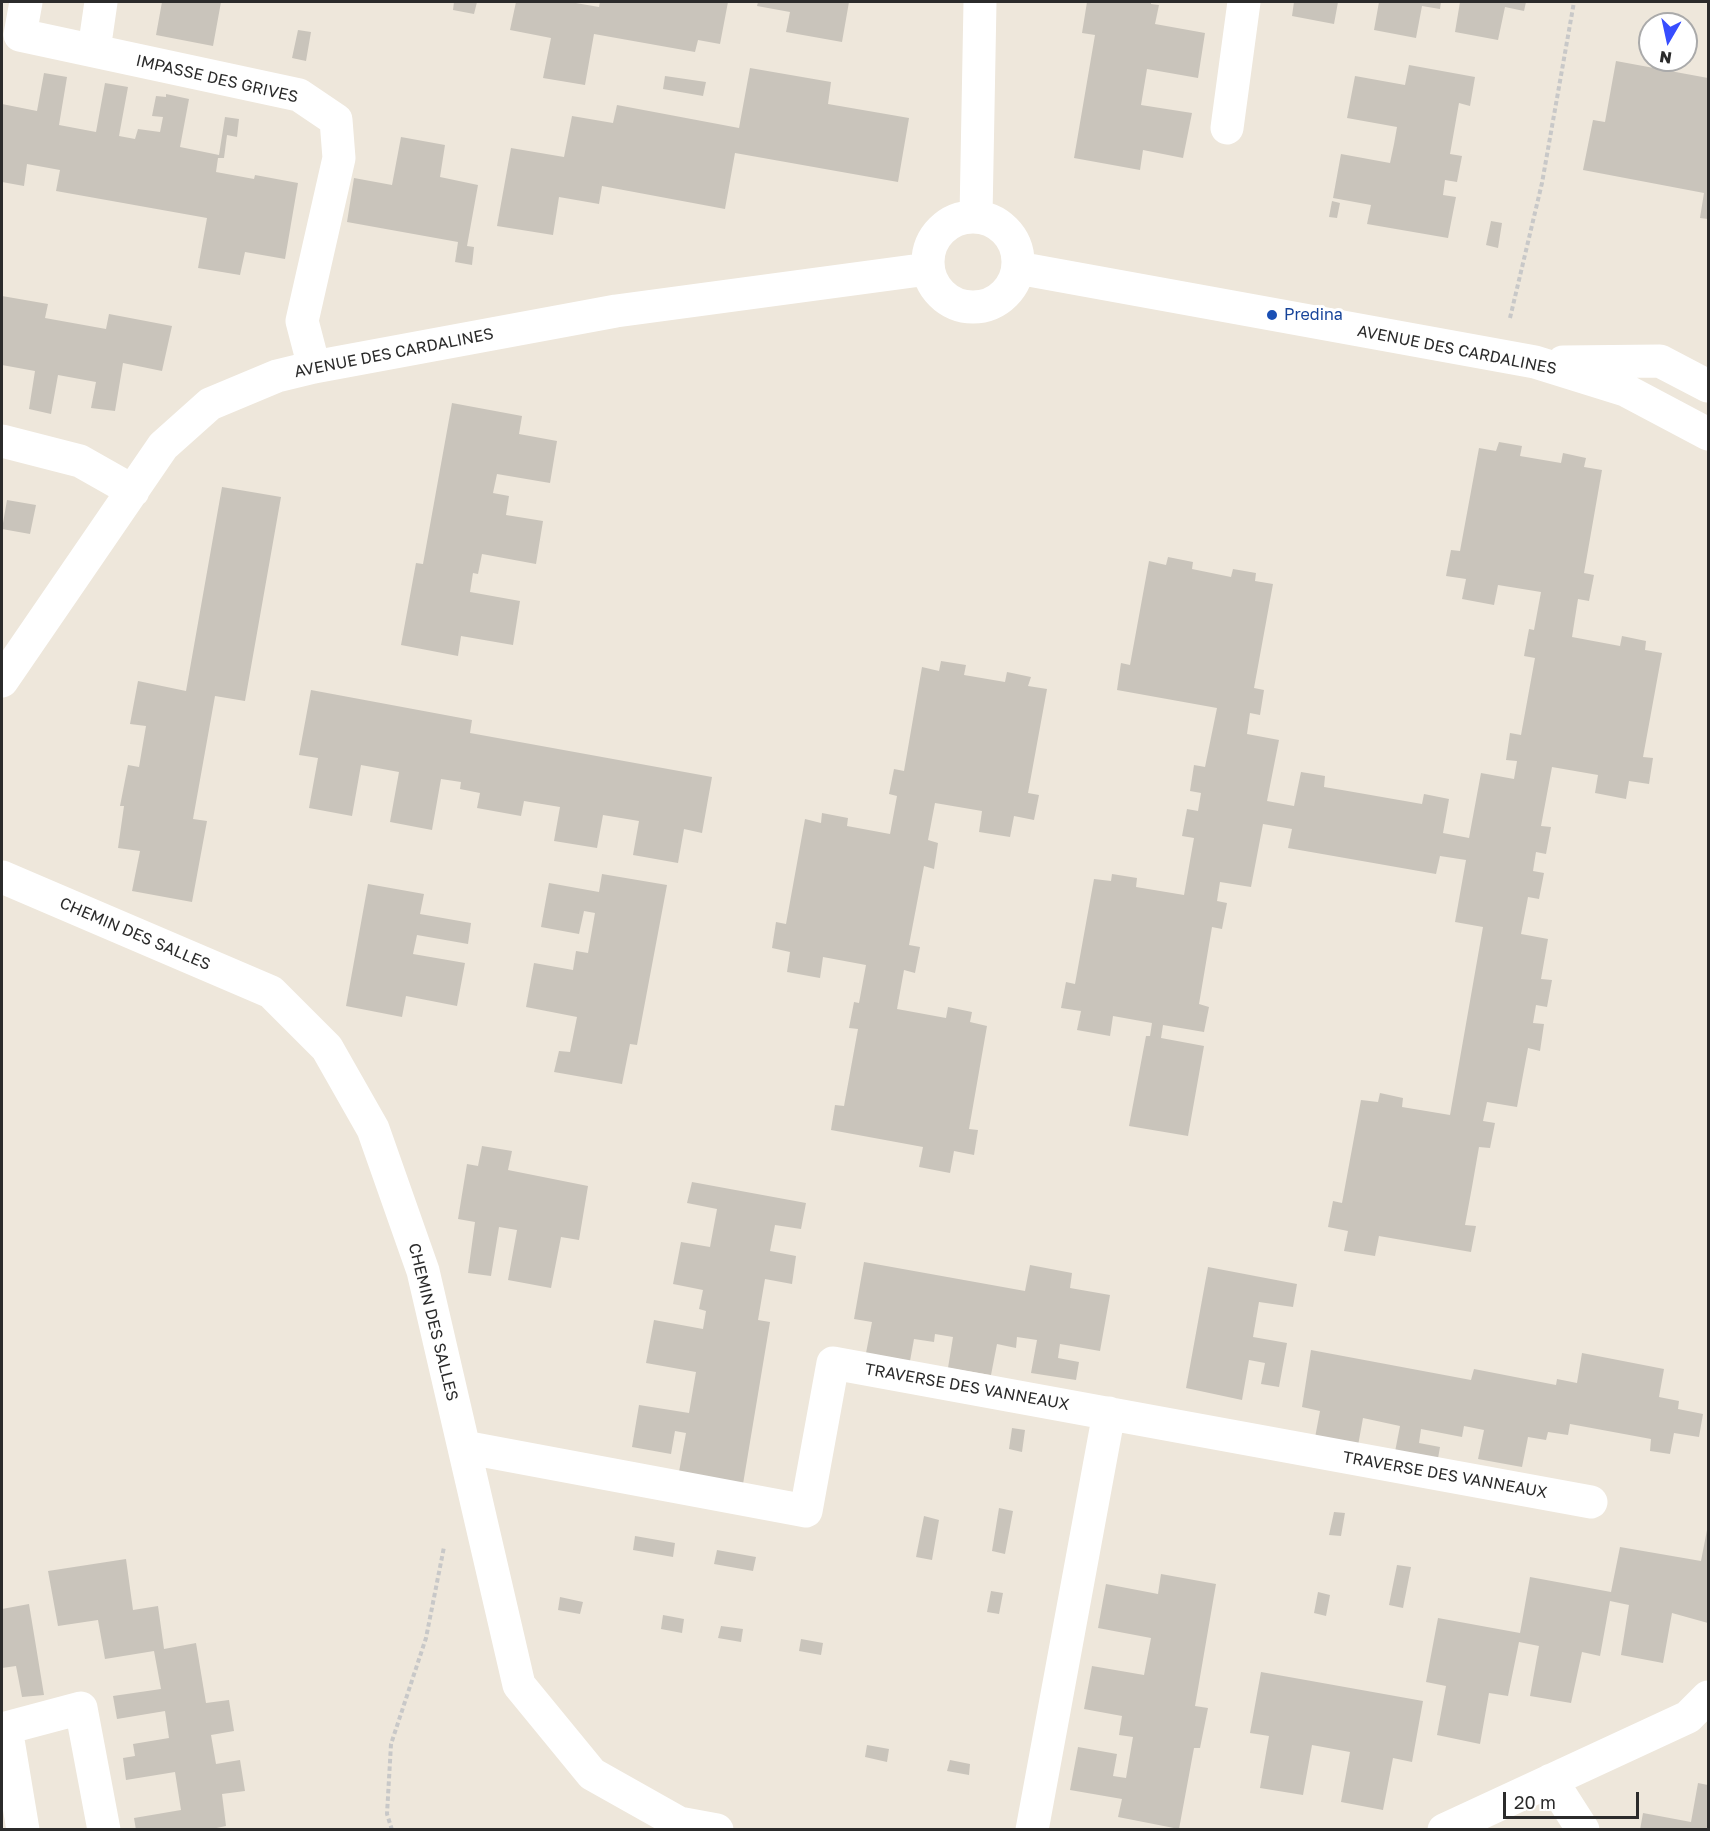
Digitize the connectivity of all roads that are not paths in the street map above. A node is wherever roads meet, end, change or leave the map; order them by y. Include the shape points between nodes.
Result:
1 (26, 2) edge
2 (101, 2) edge
3 (980, 2) edge
4 (1245, 2) edge
5 (94, 50) junction
6 (1227, 128) dead end
7 (976, 216) junction
8 (1018, 268) junction
9 (928, 269) junction
10 (1534, 362) junction
11 (314, 367) junction
12 (1708, 386) edge
13 (1708, 434) edge
14 (2, 441) edge
15 (133, 491) junction
16 (2, 681) edge
17 (2, 877) edge
18 (1109, 1413) junction
19 (464, 1447) junction
20 (1591, 1502) dead end
21 (1708, 1697) edge
22 (4, 1728) edge
23 (1551, 1780) junction
24 (678, 1826) edge
25 (23, 1830) edge
26 (104, 1830) edge
27 (717, 1830) edge
28 (1032, 1830) edge
29 (1444, 1830) edge
30 (1583, 1830) edge

1 - 5 street, IMPASSE DES GRIVES via 20,35
2 - 5 street
3 - 7 street
4 - 6 street
5 - 11 street, IMPASSE DES GRIVES via 299,95 336,120 339,158 302,321
7 - 8 street via 991,219 1013,240
7 - 9 street via 950,222 939,231 927,255
8 - 9 street via 1014,281 996,301 969,307 938,291
8 - 10 street, AVENUE DES CARDALINES
9 - 11 street, AVENUE DES CARDALINES via 616,311
10 - 12 street via 1660,361
10 - 13 street, AVENUE DES CARDALINES via 1625,390
11 - 15 street, AVENUE DES CARDALINES via 277,376 210,404 163,446
14 - 15 street via 80,461
15 - 16 street, AVENUE DES CARDALINES
17 - 19 street, CHEMIN DES SALLES via 271,992 327,1047 373,1129 423,1271
18 - 19 street, TRAVERSE DES VANNEAUX via 833,1363 806,1511
18 - 20 street, TRAVERSE DES VANNEAUX
18 - 28 street
19 - 24 street, CHEMIN DES SALLES via 519,1685 592,1774
21 - 23 street via 1688,1717
22 - 25 street
22 - 26 street via 81,1708
23 - 29 street
23 - 30 street
24 - 27 street, CHEMIN DES SALLES

